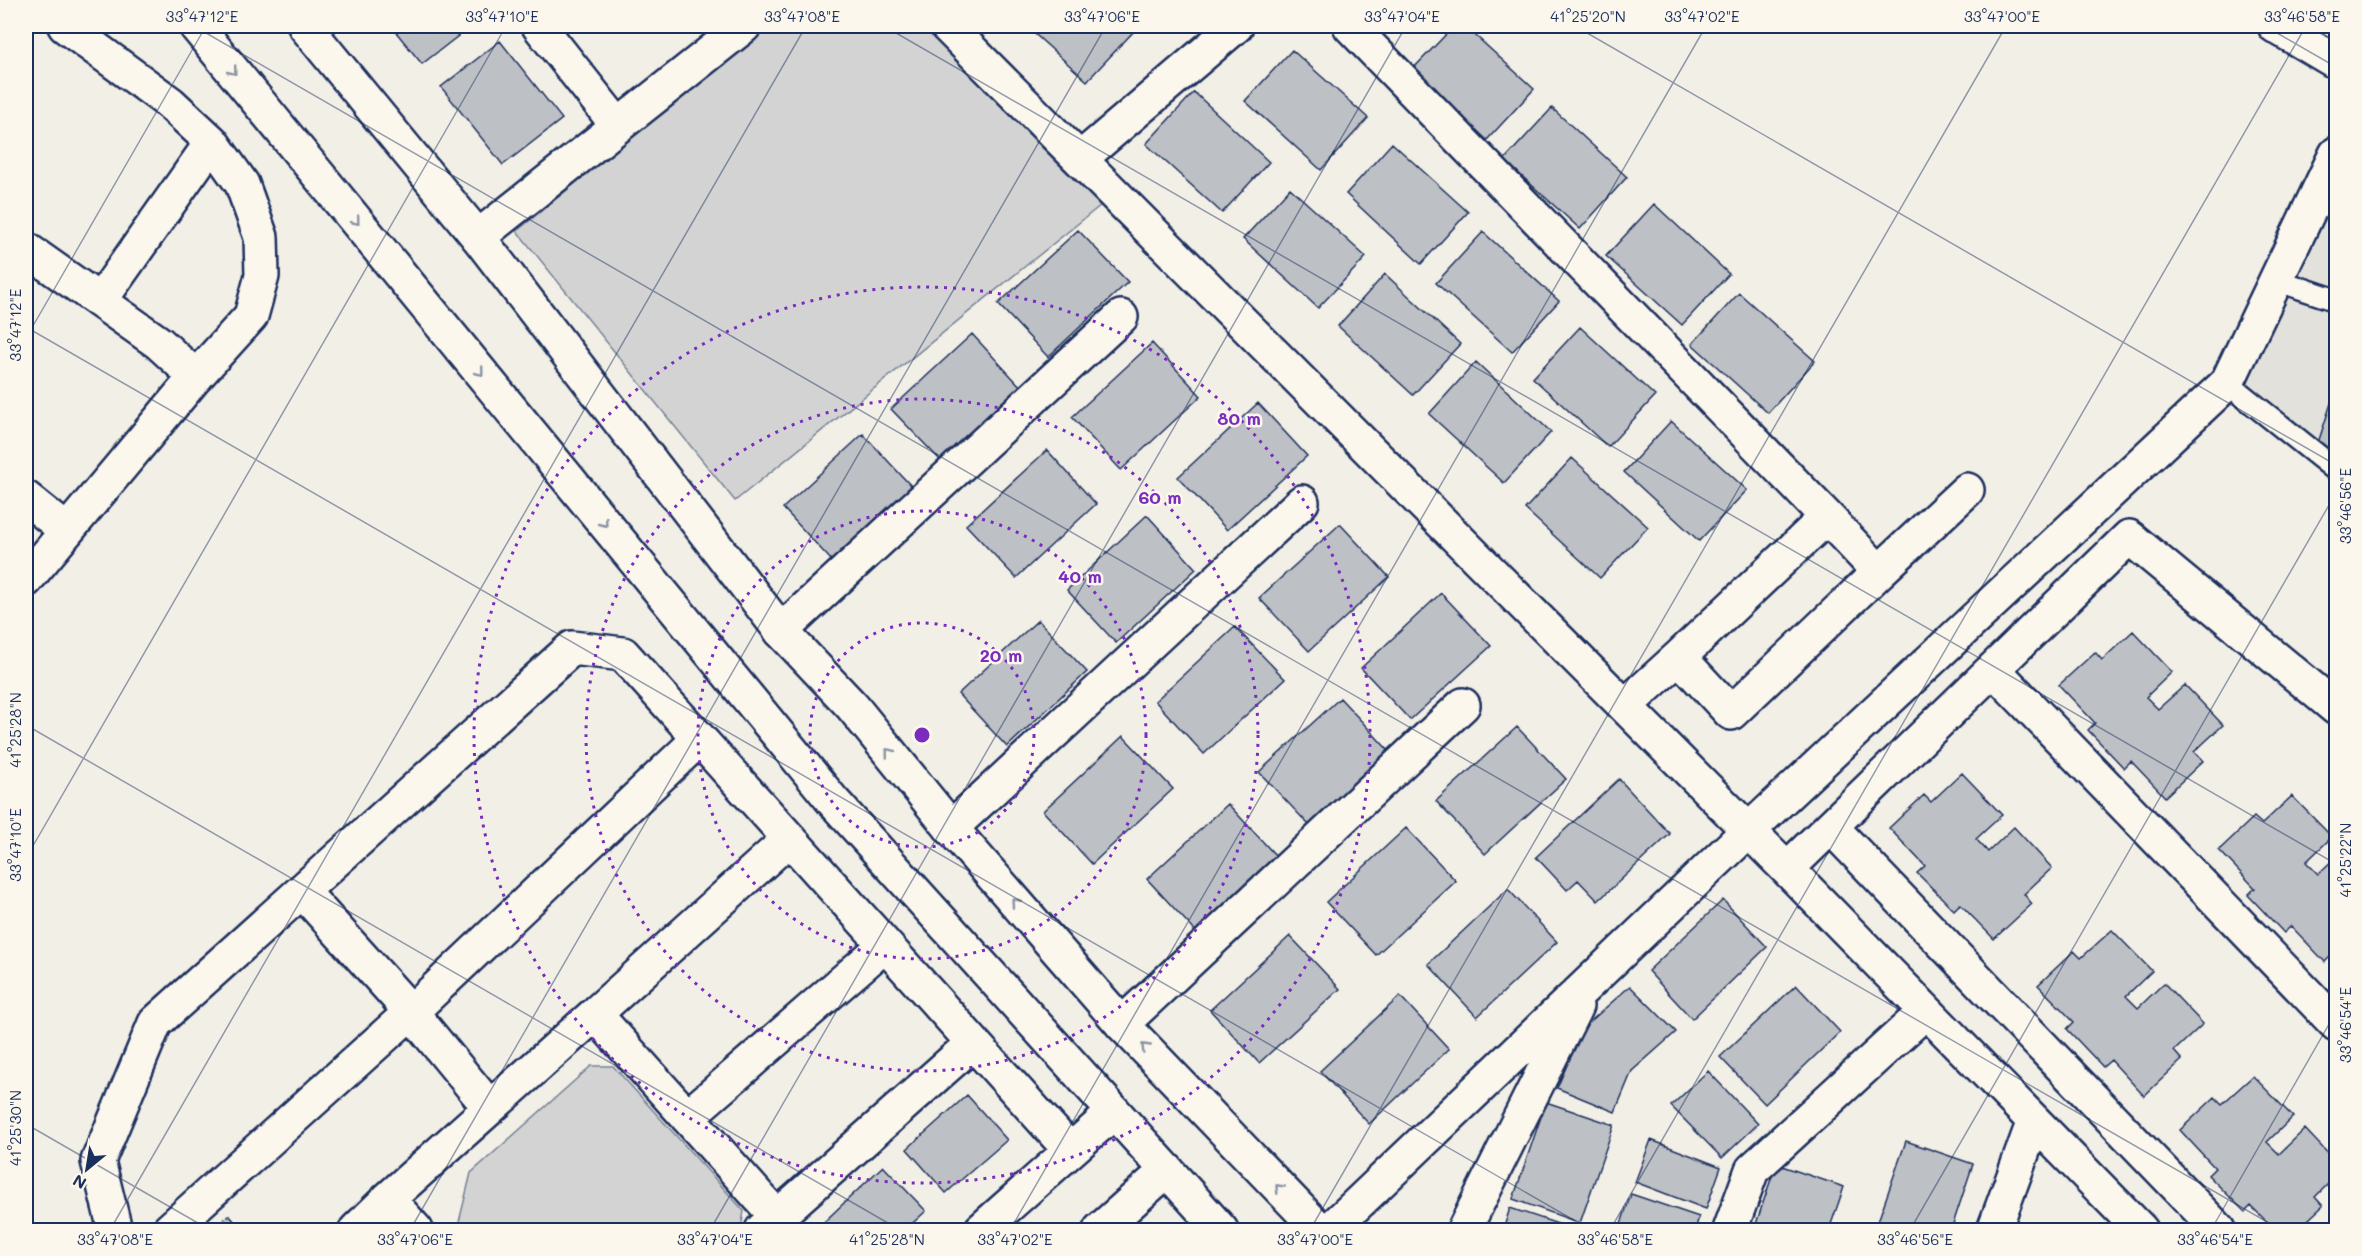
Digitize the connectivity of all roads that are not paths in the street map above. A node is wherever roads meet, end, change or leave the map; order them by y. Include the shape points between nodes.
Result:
1 (65, 26) edge
2 (195, 26) edge
3 (305, 26) edge
4 (539, 26) edge
5 (948, 26) edge
6 (1236, 26) edge
7 (1350, 26) edge
8 (2275, 26) edge
9 (727, 31) edge
10 (2337, 62) edge
11 (618, 126) junction
12 (212, 142) junction
13 (2337, 154) edge
14 (1080, 159) junction
15 (478, 237) junction
16 (26, 249) edge
17 (2276, 280) junction
18 (2337, 300) edge
19 (100, 301) junction
20 (1121, 317) dead end
21 (196, 377) junction
22 (2227, 383) junction
23 (2337, 470) edge
24 (1968, 490) dead end
25 (26, 498) edge
26 (1302, 502) dead end
27 (1827, 517) junction
28 (67, 531) junction
29 (1879, 572) junction
30 (26, 580) edge
31 (781, 631) junction
32 (1679, 657) junction
33 (1993, 669) junction
34 (1462, 705) dead end
35 (1625, 706) junction
36 (2337, 708) edge
37 (699, 739) junction
38 (1831, 827) junction
39 (951, 828) junction
40 (1749, 830) junction
41 (789, 839) junction
42 (1787, 868) junction
43 (302, 891) junction
44 (885, 945) junction
45 (1586, 986) junction
46 (1926, 1011) junction
47 (411, 1012) junction
48 (595, 1014) junction
49 (1122, 1024) junction
50 (2337, 1024) edge
51 (973, 1043) junction
52 (490, 1108) junction
53 (1114, 1112) junction
54 (687, 1117) junction
55 (2034, 1121) junction
56 (1070, 1150) junction
57 (1167, 1170) junction
58 (388, 1199) junction
59 (769, 1224) edge
60 (115, 1230) edge
61 (169, 1230) edge
62 (356, 1230) edge
63 (416, 1230) edge
64 (981, 1230) edge
65 (1100, 1230) edge
66 (1221, 1230) edge
67 (1320, 1230) edge
68 (1330, 1230) edge
69 (1464, 1230) edge
70 (1730, 1230) edge
71 (1994, 1230) edge
72 (2141, 1230) edge
73 (2219, 1230) edge

1 - 12 street via 170,103
2 -> 53 street via 832,800
3 - 15 street
4 - 11 street
5 - 14 street
6 - 14 street
7 - 27 street
8 - 10 street
9 - 11 street
11 - 15 street
12 - 19 street
12 - 21 street via 242,184 261,237 262,276 251,316
13 - 17 street
14 - 35 street
15 - 31 street
16 - 19 street
17 - 18 lane
17 - 22 street
19 - 21 street via 159,343
20 - 31 street
21 - 28 street
22 - 23 lane
22 - 40 street
24 - 29 street
25 - 28 street
26 - 39 street
27 - 29 street
27 - 32 street
28 - 30 street
29 - 32 street via 1731,713
39 -> 31 street via 852,706
32 - 35 street
33 - 36 street via 2129,537
33 - 38 street
33 - 50 street
34 - 49 street
35 - 40 street
37 - 41 street
37 - 43 street via 623,654 572,648
37 - 47 street
38 - 42 street
38 - 73 street
49 -> 39 street
40 - 42 street
40 - 45 street
41 - 44 street
41 - 48 street
42 - 46 street
43 - 47 street
43 - 60 street via 155,1023 98,1161
44 - 51 street
44 - 54 street
45 - 68 street
45 - 69 street
46 - 55 street
46 - 70 street via 1752,1170
47 - 52 street
47 - 61 street
48 - 52 street
48 - 54 street
67 -> 49 street
51 - 56 street
51 - 59 street
52 - 58 street
53 - 56 street
53 - 57 street
54 - 59 street
55 - 71 street
55 - 72 street
56 - 64 street
57 - 65 street
57 - 66 street
58 - 62 street
58 - 63 street

